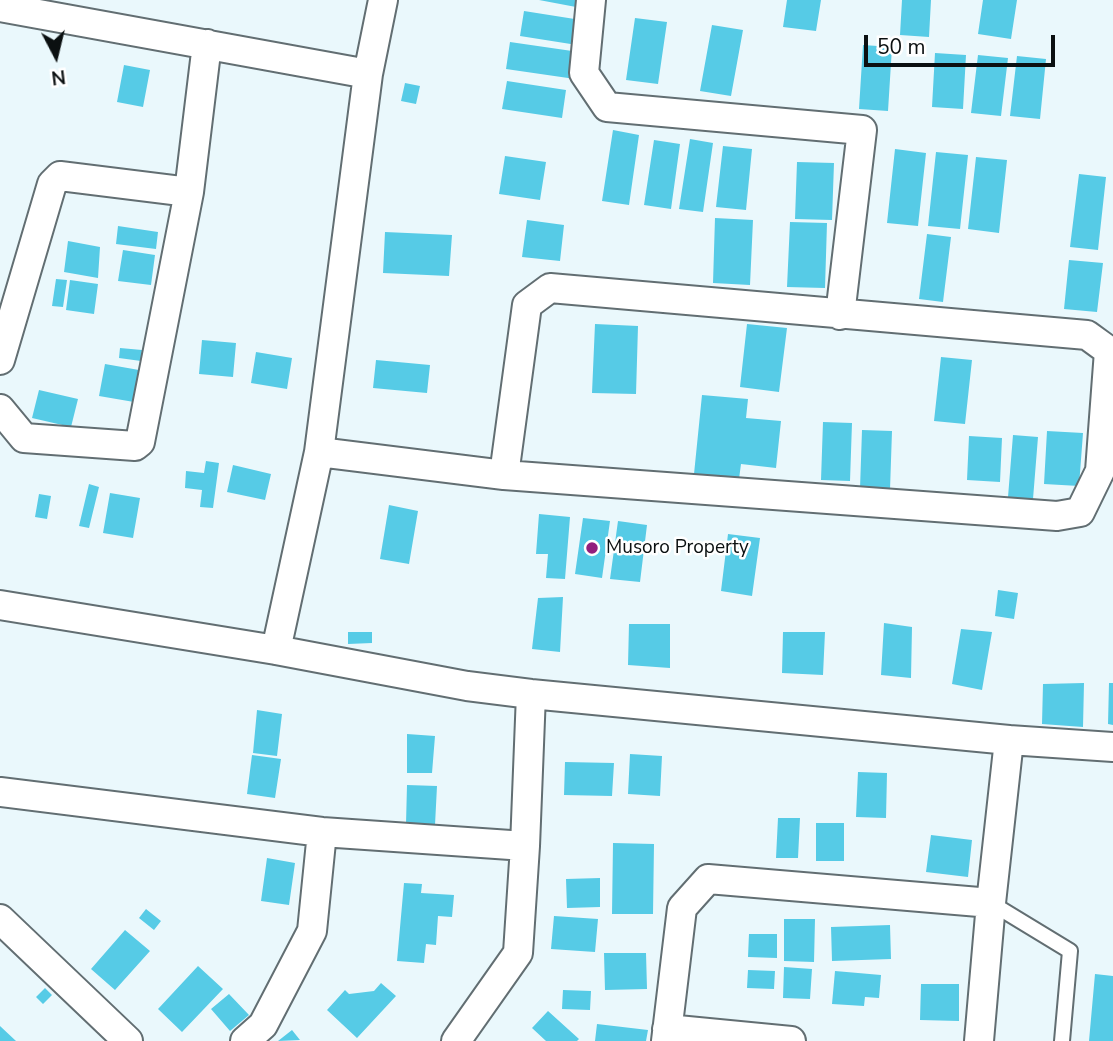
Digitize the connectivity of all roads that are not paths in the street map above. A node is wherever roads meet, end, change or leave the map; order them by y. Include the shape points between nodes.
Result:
1 (383, 0) edge
2 (591, 0) edge
3 (0, 7) edge
4 (207, 44) junction
5 (368, 74) junction
6 (189, 192) junction
7 (840, 315) junction
8 (0, 360) edge
9 (0, 409) edge
10 (319, 452) junction
11 (504, 475) junction
12 (0, 605) edge
13 (276, 650) junction
14 (531, 694) junction
15 (1009, 740) junction
16 (1113, 747) edge
17 (0, 792) edge
18 (322, 832) junction
19 (525, 846) junction
20 (991, 904) junction
21 (0, 919) edge
22 (667, 1035) edge
23 (128, 1041) edge
24 (245, 1041) edge
25 (456, 1041) edge
26 (791, 1041) edge
27 (979, 1041) edge
28 (1062, 1041) edge

1 - 5 street
2 - 7 street via 584,73 607,107 862,130
3 - 4 street
4 - 5 street
4 - 6 street
5 - 10 street
6 - 8 street via 60,176 52,184
6 - 9 street via 140,442 135,446 24,438
7 - 11 street via 550,288 527,305
7 - 11 street via 1087,335 1109,351 1100,471 1080,512 1057,516
10 - 11 street
10 - 13 street
12 - 13 street
13 - 14 street
14 - 15 street
14 - 19 street
15 - 16 street
15 - 20 street
17 - 18 street
18 - 19 street
18 - 24 street via 312,931 263,1025
19 - 25 street via 518,953
20 - 22 street via 708,879 682,908
20 - 27 street
20 - 28 lane via 1070,951
21 - 23 street
22 - 26 street

